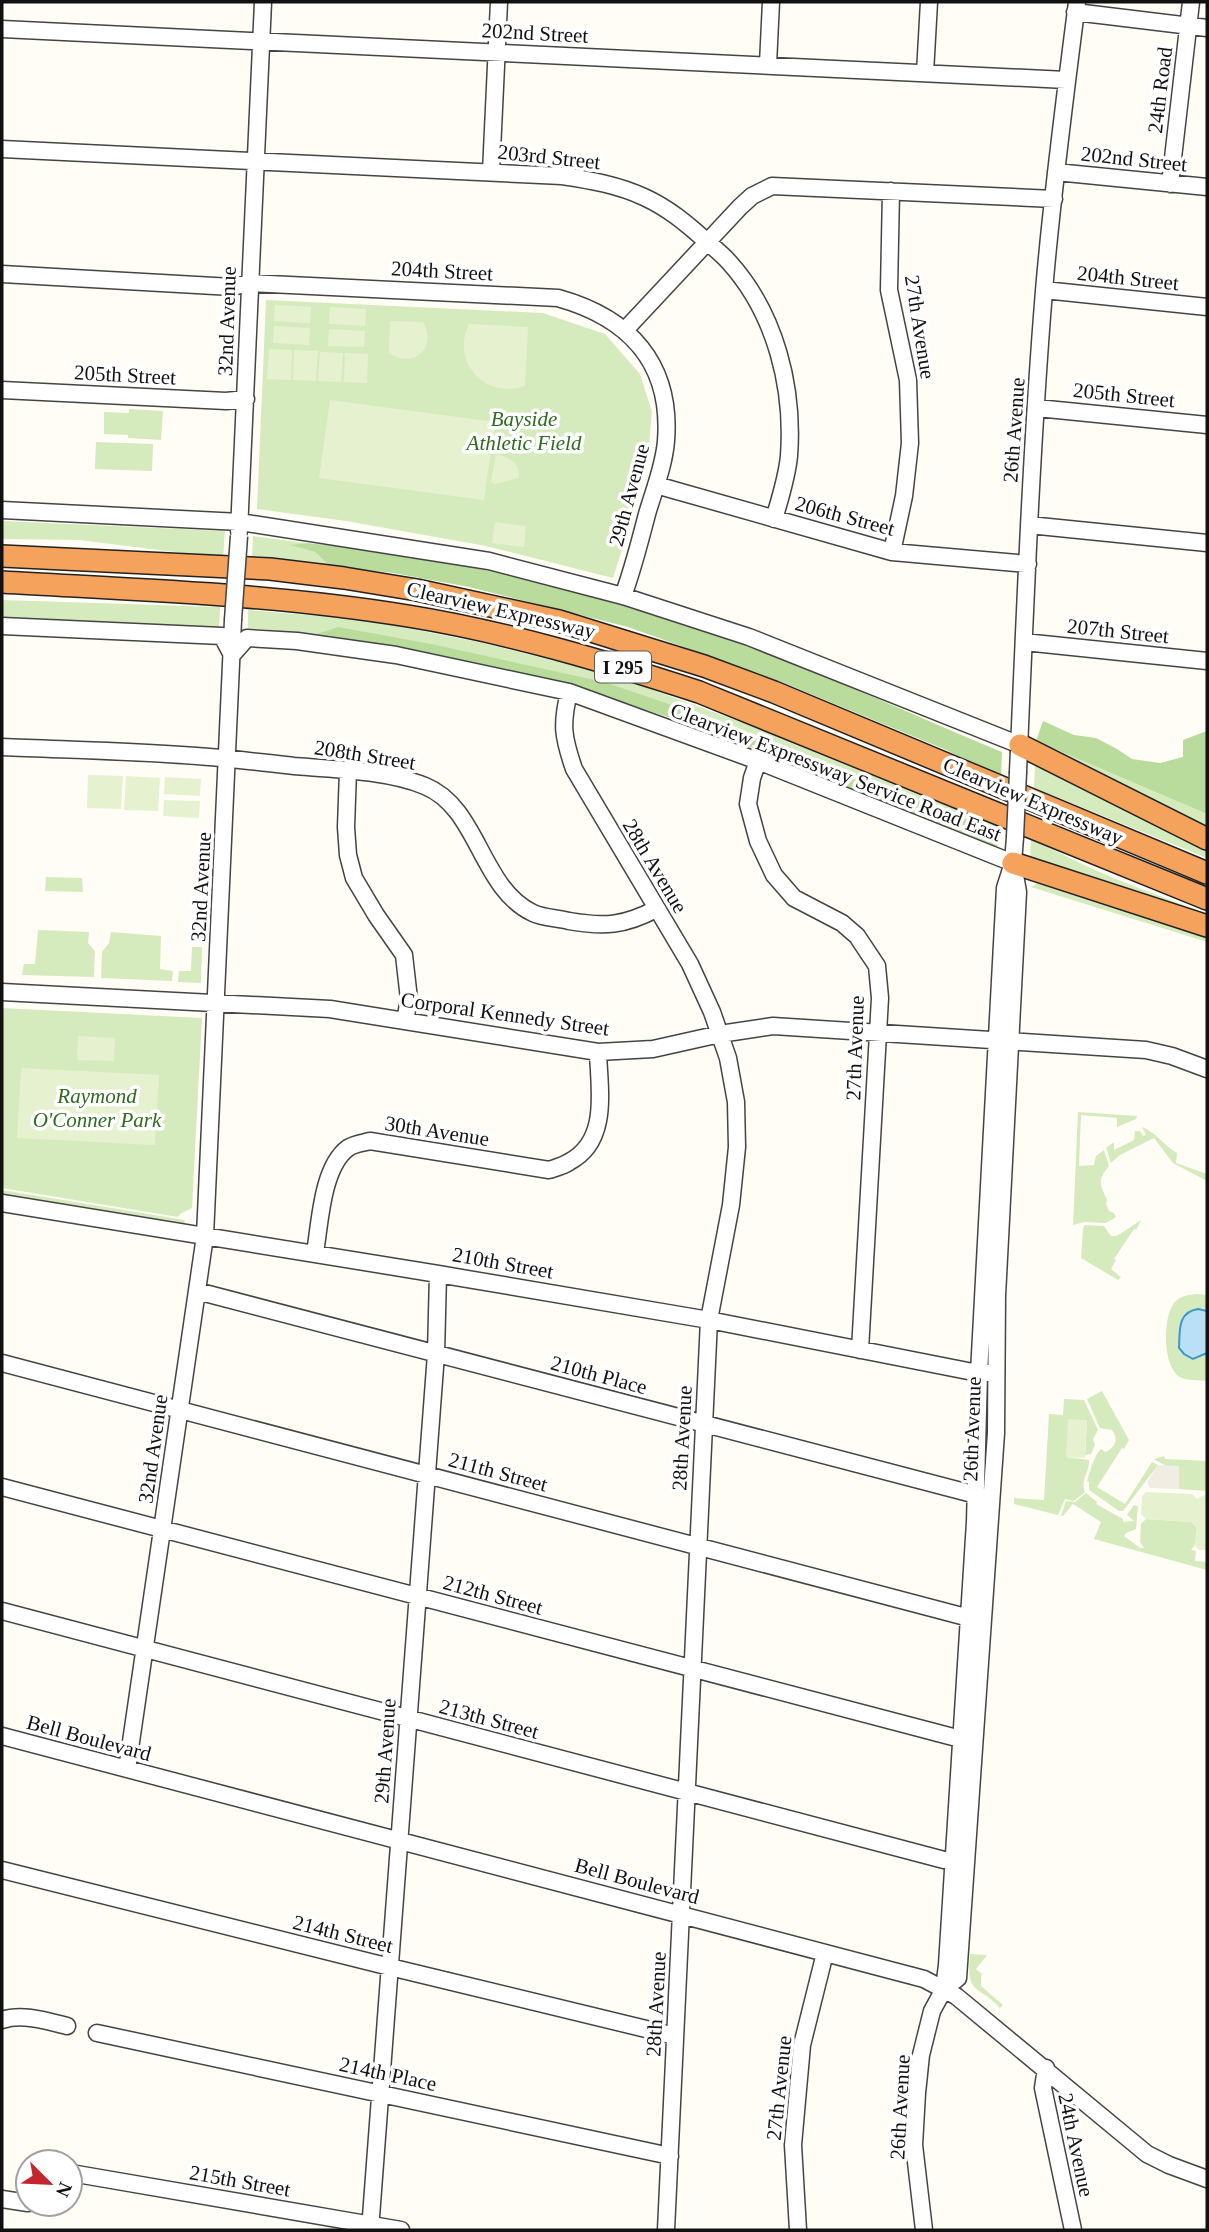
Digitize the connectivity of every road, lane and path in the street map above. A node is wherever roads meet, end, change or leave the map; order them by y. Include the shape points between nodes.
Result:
1 (262, 2) edge
2 (499, 2) edge
3 (771, 2) edge
4 (929, 2) edge
5 (1191, 2) edge
6 (1076, 7) edge
7 (1188, 26) junction
8 (1207, 28) edge
9 (2, 29) edge
10 (261, 41) junction
11 (496, 52) junction
12 (768, 64) junction
13 (925, 73) junction
14 (1066, 80) junction
15 (2, 149) edge
16 (255, 161) junction
17 (491, 172) junction
18 (1056, 172) junction
19 (1170, 184) junction
20 (1207, 187) edge
21 (891, 191) junction
22 (1054, 199) junction
23 (706, 241) junction
24 (2, 264) edge
25 (2, 274) edge
26 (249, 283) junction
27 (1044, 290) junction
28 (1207, 307) edge
29 (625, 330) junction
30 (2, 390) edge
31 (246, 400) junction
32 (1037, 408) junction
33 (1207, 425) edge
34 (656, 485) junction
35 (2, 510) edge
36 (774, 519) junction
37 (1029, 525) junction
38 (239, 529) junction
39 (1207, 543) edge
40 (892, 552) junction
41 (2, 553) edge
42 (1028, 564) junction
43 (2, 582) edge
44 (623, 596) junction
45 (2, 626) edge
46 (1024, 642) junction
47 (232, 655) junction
48 (1207, 661) edge
49 (569, 692) junction
50 (1020, 745) junction
51 (2, 747) edge
52 (227, 759) junction
53 (758, 761) junction
54 (348, 771) junction
55 (1207, 839) edge
56 (1013, 863) junction
57 (1207, 873) edge
58 (1207, 899) edge
59 (656, 909) junction
60 (1207, 926) edge
61 (2, 992) edge
62 (216, 1003) junction
63 (405, 1021) junction
64 (878, 1033) junction
65 (720, 1034) junction
66 (1004, 1041) junction
67 (598, 1052) junction
68 (1207, 1069) edge
69 (2, 1203) edge
70 (205, 1236) junction
71 (315, 1253) junction
72 (438, 1274) junction
73 (197, 1291) junction
74 (709, 1320) junction
75 (860, 1350) junction
76 (436, 1354) junction
77 (2, 1363) edge
78 (987, 1373) junction
79 (179, 1410) junction
80 (703, 1423) junction
81 (426, 1475) junction
82 (2, 1487) edge
83 (984, 1497) junction
84 (162, 1530) junction
85 (698, 1546) junction
86 (417, 1597) junction
87 (2, 1611) edge
88 (976, 1619) junction
89 (145, 1649) junction
90 (692, 1669) junction
91 (408, 1719) junction
92 (2, 1737) edge
93 (969, 1739) junction
94 (127, 1769) junction
95 (686, 1792) junction
96 (399, 1841) junction
97 (961, 1860) junction
98 (2, 1870) edge
99 (681, 1914) junction
100 (825, 1953) junction
101 (390, 1968) junction
102 (944, 1989) junction
103 (2, 2020) edge
104 (67, 2026) dead end
105 (97, 2033) dead end
106 (675, 2036) junction
107 (1046, 2068) junction
108 (380, 2094) junction
109 (670, 2156) junction
110 (84, 2175) edge
111 (1207, 2179) edge
112 (370, 2227) edge
113 (401, 2230) edge
114 (666, 2230) edge
115 (798, 2230) edge
116 (925, 2230) edge
117 (1073, 2230) edge

1 - 10 street, 32nd Avenue
2 - 11 street
3 - 12 street
4 - 13 street
5 - 7 street, 24th Road
6 - 7 street
6 - 14 street, 26th Avenue
7 - 8 street
7 - 19 street, 24th Road
9 - 10 street, 202nd Street
10 - 11 street, 202nd Street
10 - 16 street, 32nd Avenue
11 - 12 street, 202nd Street
11 - 17 street
12 - 13 street, 202nd Street
13 - 14 street, 202nd Street
14 - 18 street, 26th Avenue
15 - 16 street, 203rd Street
16 - 17 street, 203rd Street
16 - 26 street, 32nd Avenue
17 - 23 street, 203rd Street via 562,176 617,187 668,209
18 - 19 street, 202nd Street
18 - 22 street, 26th Avenue
19 - 20 street, 202nd Street
21 - 22 street
21 - 23 street via 772,186 751,196
21 - 40 street, 27th Avenue via 889,290 908,380 910,443
22 - 27 street, 26th Avenue
23 - 29 street
23 - 36 street via 747,286 778,349 789,459
24 - 26 street, 204th Street via 239,276
25 - 26 street, 204th Street via 232,286
26 - 29 street, 204th Street via 558,298 599,312
26 - 31 street, 32nd Avenue
27 - 28 street, 204th Street
27 - 32 street, 26th Avenue
29 - 34 street, 29th Avenue via 644,352 664,395 666,444
30 - 31 street, 205th Street
31 - 38 street, 32nd Avenue
32 - 33 street, 205th Street
32 - 37 street, 26th Avenue
34 - 36 street, 206th Street
34 - 44 street, 29th Avenue
35 - 38 street, Clearview Expressway
36 - 40 street, 206th Street
37 - 39 street
37 - 42 street, 26th Avenue
38 - 44 street, Clearview Expressway via 489,561
38 - 47 street, 32nd Avenue, bridge
40 - 42 street, 206th Street
41 - 57 highway, Clearview Expressway / I 295 via 331,576 559,621 774,692
42 - 46 street, 26th Avenue
43 - 58 highway, Clearview Expressway / I 295 via 337,605 411,616 557,649 699,692
44 - 50 street, Clearview Expressway via 750,638
45 - 47 street via 222,636
46 - 48 street, 207th Street
46 - 50 street, 26th Avenue
47 - 49 street, Clearview Expressway Service Road East via 247,638 297,640 396,655
47 - 52 street, 32nd Avenue
49 - 53 street, Clearview Expressway Service Road East
49 - 59 street, 28th Avenue via 564,738 574,769
50 - 55 highway
50 - 56 street, 26th Avenue, bridge
51 - 52 street, 208th Street
52 - 54 street, 208th Street
52 - 62 street, 32nd Avenue
53 - 56 street, Clearview Expressway Service Road East
53 - 64 street, 27th Avenue via 748,804 758,841 774,875 794,898 842,923 877,966
54 - 59 street, 208th Street via 414,783 442,794 506,892 535,914 606,925
54 - 63 street via 348,855 354,878 404,955 409,999
56 - 60 highway
56 - 66 street, 26th Avenue via 1005,888
59 - 65 street, 28th Avenue via 690,964
61 - 62 street, Corporal Kennedy Street
62 - 63 street, Corporal Kennedy Street via 330,1009
62 - 70 street, 32nd Avenue
63 - 67 street, Corporal Kennedy Street
64 - 65 street, Corporal Kennedy Street via 773,1026
64 - 66 street, Corporal Kennedy Street
64 - 75 street, 27th Avenue
65 - 67 street, Corporal Kennedy Street via 653,1049
65 - 74 street, 28th Avenue via 736,1102 737,1147
66 - 68 street, Corporal Kennedy Street via 1146,1050
66 - 78 street, 26th Avenue
67 - 71 street, 30th Avenue via 600,1112 583,1153 549,1170 370,1141 350,1146 330,1175
69 - 70 street, 210th Street
70 - 71 street, 210th Street
70 - 73 street, 32nd Avenue
71 - 72 street, 210th Street
72 - 74 street, 210th Street
72 - 76 street, 29th Avenue
73 - 76 street, 210th Place
73 - 79 street, 32nd Avenue
74 - 75 street, 210th Street
74 - 80 street, 28th Avenue
75 - 78 street, 210th Street
76 - 80 street, 210th Place
76 - 81 street, 29th Avenue
77 - 79 street, 211th Street
78 - 83 street, 26th Avenue
79 - 81 street, 211th Street
79 - 84 street, 32nd Avenue
80 - 83 street, 210th Place
80 - 85 street, 28th Avenue
81 - 85 street, 211th Street
81 - 86 street, 29th Avenue
82 - 84 street, 212th Street
83 - 88 street, 26th Avenue
84 - 86 street, 212th Street
84 - 89 street, 32nd Avenue
85 - 88 street, 211th Street
85 - 90 street, 28th Avenue
86 - 90 street, 212th Street
86 - 91 street, 29th Avenue
87 - 89 street, 213th Street
88 - 93 street, 26th Avenue
89 - 91 street, 213th Street
89 - 94 street, 32nd Avenue
90 - 93 street, 212th Street
90 - 95 street, 28th Avenue
91 - 95 street, 213th Street
91 - 96 street, 29th Avenue
92 - 94 street, Bell Boulevard
93 - 97 street, 26th Avenue
94 - 96 street, Bell Boulevard
95 - 97 street, 213th Street via 944,1860
95 - 99 street, 28th Avenue
96 - 99 street, Bell Boulevard
96 - 101 street, 29th Avenue
97 - 102 street, 26th Avenue
98 - 101 street, 214th Street
99 - 100 street, Bell Boulevard
99 - 106 street, 28th Avenue
100 - 102 street, Bell Boulevard via 924,1979
100 - 115 street, 27th Avenue via 802,2045 793,2146
101 - 106 street, 214th Street
101 - 108 street, 29th Avenue
102 - 107 street, Bell Boulevard
102 - 116 street, 26th Avenue via 932,2011 917,2093 914,2145
103 - 104 street via 31,2018
105 - 108 street, 214th Place
106 - 109 street, 28th Avenue
107 - 111 street, Bell Boulevard via 1147,2154
107 - 117 street, 24th Avenue via 1043,2088
108 - 109 street, 214th Place
108 - 112 street, 29th Avenue
109 - 114 street, 28th Avenue
110 - 112 street, 215th Street
112 - 113 street, 215th Street

